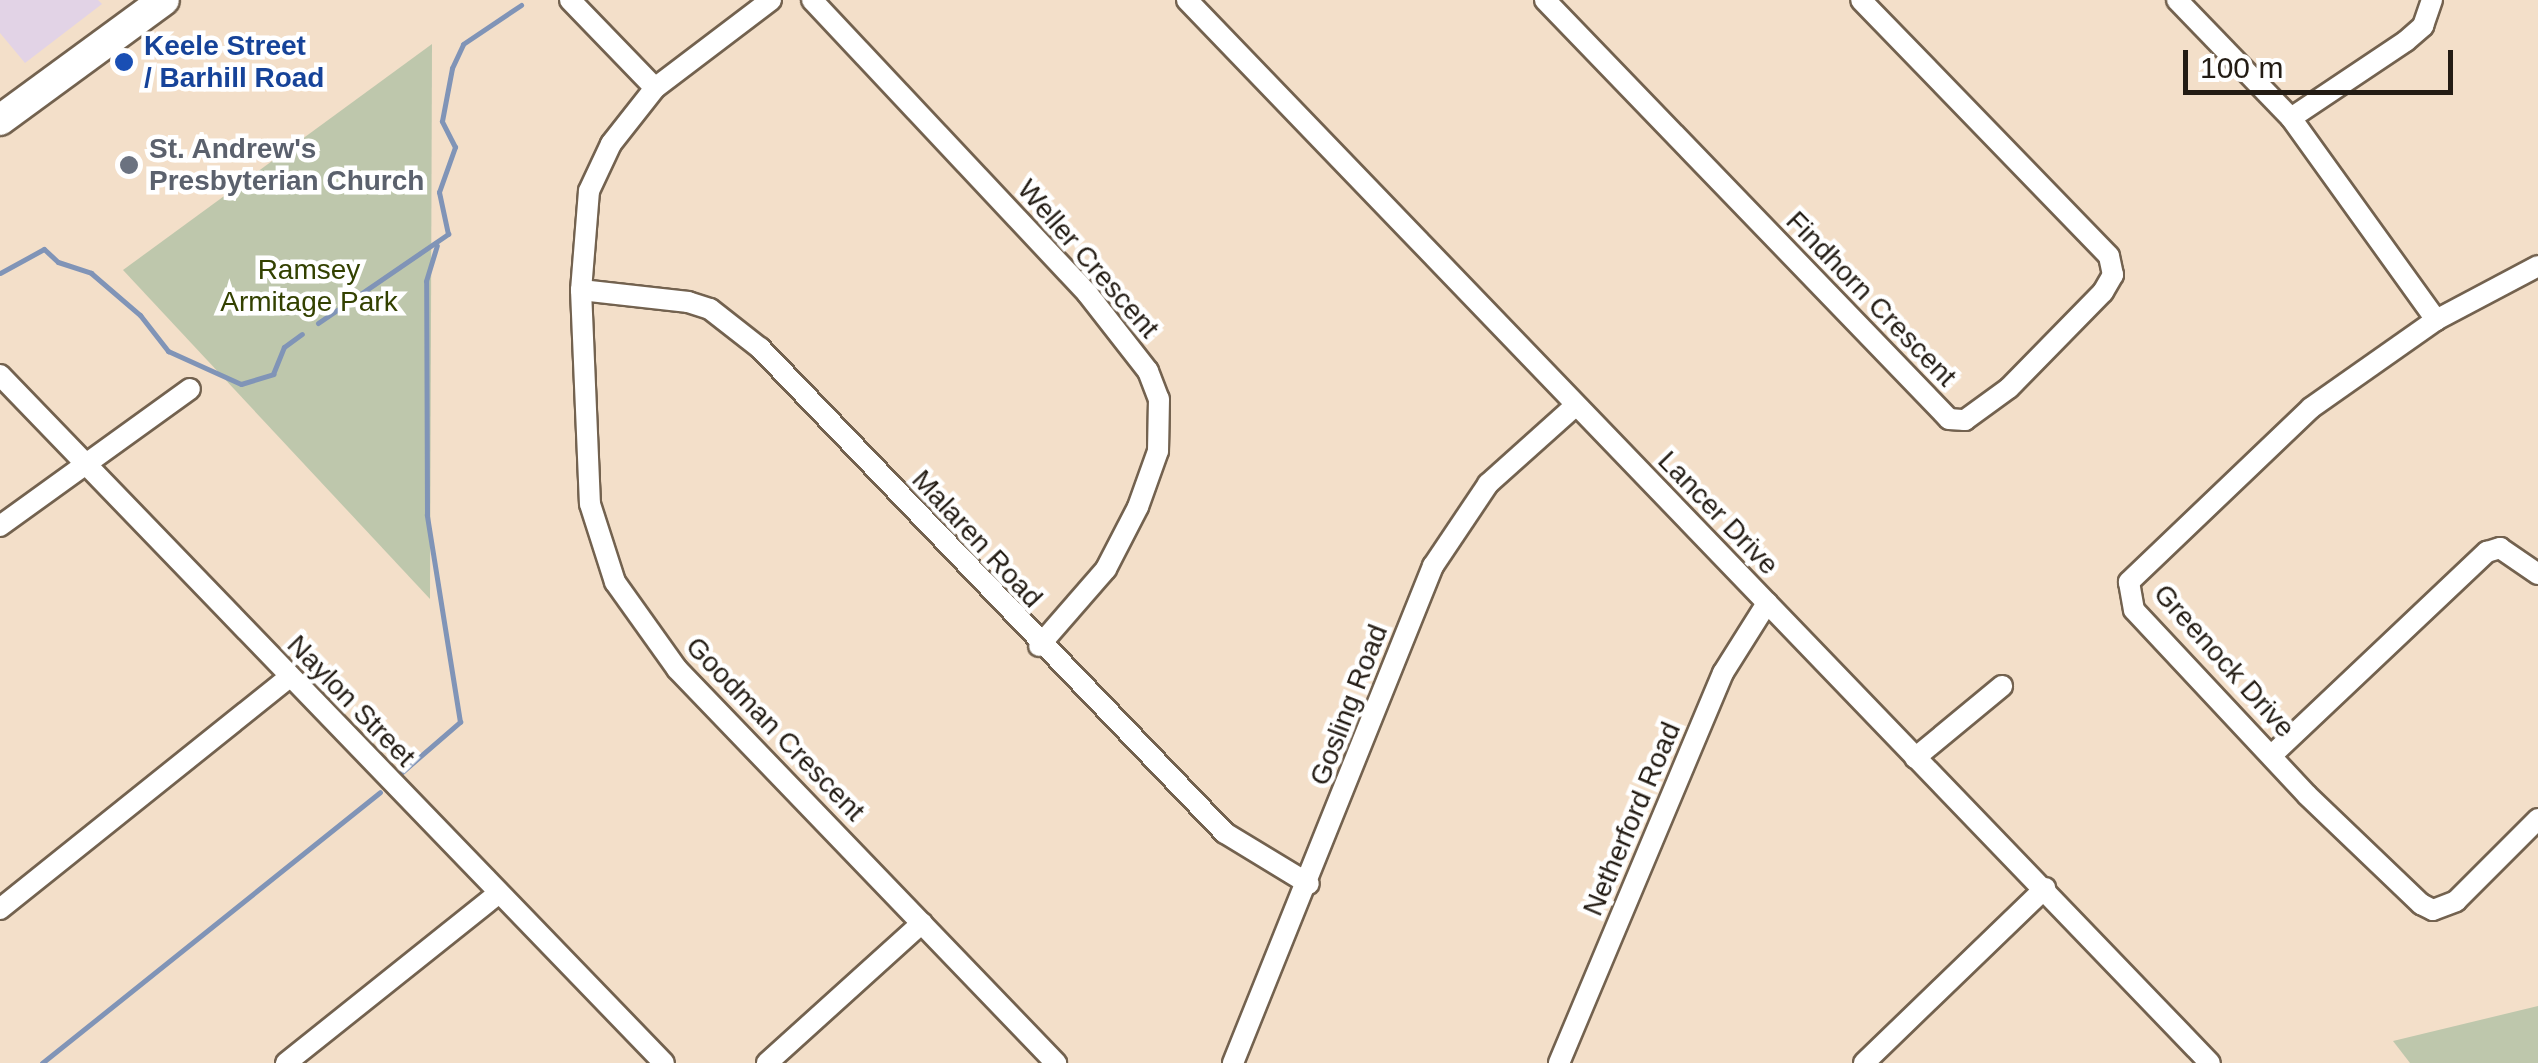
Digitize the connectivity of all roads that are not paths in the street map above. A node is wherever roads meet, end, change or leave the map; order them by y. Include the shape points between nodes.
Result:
1 (570, 0) edge
2 (771, 0) edge
3 (812, 0) edge
4 (1187, 0) edge
5 (1545, 0) edge
6 (1861, 0) edge
7 (2176, 0) edge
8 (2432, 0) edge
9 (158, 2) edge
10 (655, 88) junction
11 (2290, 118) junction
12 (0, 120) edge
13 (2538, 266) edge
14 (582, 290) junction
15 (2436, 320) junction
16 (0, 375) edge
17 (190, 389) dead end
18 (1576, 406) junction
19 (83, 461) junction
20 (0, 526) edge
21 (2538, 574) edge
22 (1766, 603) junction
23 (1039, 646) junction
24 (290, 677) junction
25 (2002, 686) dead end
26 (2272, 756) junction
27 (1916, 758) junction
28 (2538, 819) edge
29 (1309, 884) junction
30 (2045, 888) junction
31 (498, 894) junction
32 (0, 909) edge
33 (922, 923) junction
34 (286, 1063) edge
35 (664, 1063) edge
36 (767, 1063) edge
37 (1056, 1063) edge
38 (1234, 1063) edge
39 (1560, 1063) edge
40 (1864, 1063) edge
41 (2210, 1063) edge

1 - 10 street
2 - 10 street, Goodman Crescent
3 - 23 street, Weller Crescent via 1087,293 1148,372 1159,399 1158,451 1138,507 1106,569
4 - 18 street, Lancer Drive
5 - 6 street, Findhorn Crescent via 1949,419 1965,420 2010,388 2103,292 2112,275 2109,256
7 - 11 street
8 - 11 street via 2423,26 2406,41
9 - 12 main road
10 - 14 street, Goodman Crescent via 611,144 590,192
11 - 15 street
13 - 15 street, Greenock Drive
14 - 23 street, Malaren Road via 637,292 710,309 760,348
14 - 33 street, Goodman Crescent via 586,472 615,582 708,705
15 - 26 street, Greenock Drive via 2278,434 2129,582 2134,610
16 - 19 street, Naylon Street
17 - 19 street
18 - 22 street, Lancer Drive
18 - 29 street, Gosling Road via 1488,484 1444,546
19 - 20 street
19 - 24 street, Naylon Street
21 - 26 street via 2500,548 2487,552
22 - 27 street, Lancer Drive
22 - 39 street, Netherford Road via 1724,673
23 - 29 street, Malaren Road via 1225,833
24 - 31 street, Naylon Street
24 - 32 street
25 - 27 street
26 - 28 street, Greenock Drive via 2405,891 2433,910 2456,902
27 - 30 street, Lancer Drive
29 - 38 street, Gosling Road
30 - 40 street
30 - 41 street, Lancer Drive
31 - 34 street
31 - 35 street, Naylon Street
33 - 36 street
33 - 37 street, Goodman Crescent

